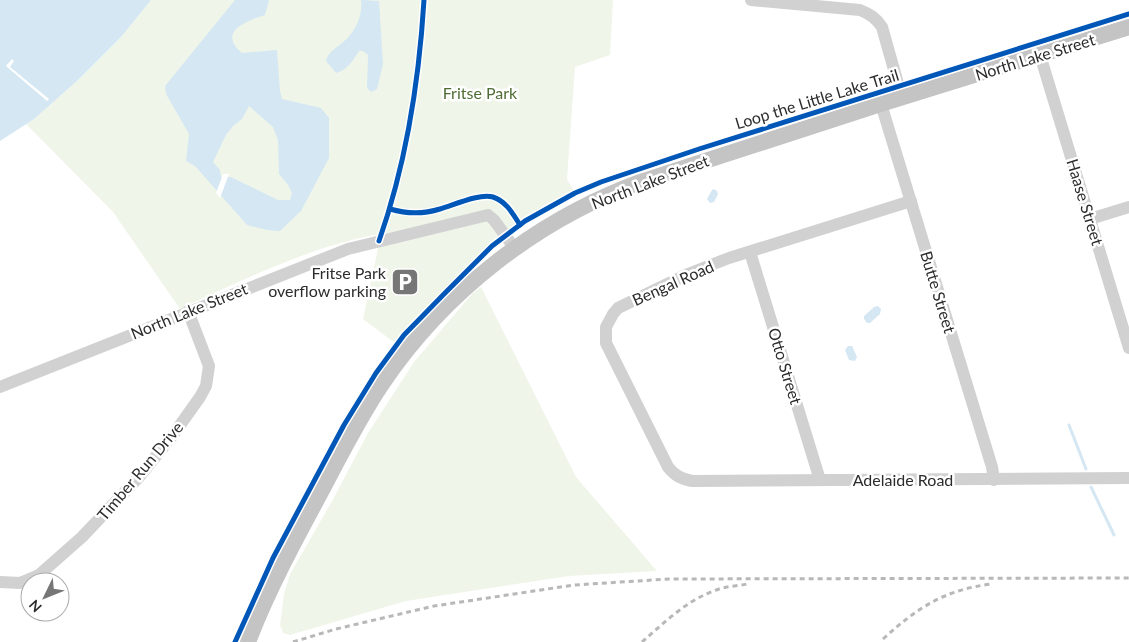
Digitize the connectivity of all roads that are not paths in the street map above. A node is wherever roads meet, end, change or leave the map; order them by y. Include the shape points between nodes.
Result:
1 (751, 0) edge
2 (1129, 27) edge
3 (1040, 56) junction
4 (902, 98) junction
5 (881, 104) junction
6 (911, 201) junction
7 (1129, 206) edge
8 (1090, 218) junction
9 (515, 249) junction
10 (750, 252) junction
11 (188, 311) junction
12 (1129, 348) edge
13 (0, 386) edge
14 (678, 477) joint
15 (1129, 478) edge
16 (820, 480) junction
17 (994, 480) junction
18 (0, 582) edge
19 (248, 642) edge

1 - 4 street via 869,13 882,27
2 - 3 main road, North Lake Street
3 - 4 main road, North Lake Street
3 - 8 street, Haase Street
4 - 5 main road, North Lake Street
5 - 6 street, Butte Street
5 - 9 main road, North Lake Street via 623,188 563,218
6 - 10 street, Bengal Road
6 - 17 street, Butte Street
7 - 8 street
8 - 12 street, Haase Street
9 - 11 street, North Lake Street via 491,216 478,216 348,248
9 - 19 main road via 449,304 383,383 282,564
10 - 14 street, Bengal Road via 688,274 624,304 606,327 608,350 668,467
10 - 16 street, Otto Street
11 - 13 street, North Lake Street
11 - 18 street, Timber Run Drive via 209,366 206,386 200,397 140,476 82,537 30,580
14 - 16 street, Adelaide Road via 692,481
15 - 17 street, Adelaide Road
16 - 17 street, Adelaide Road

